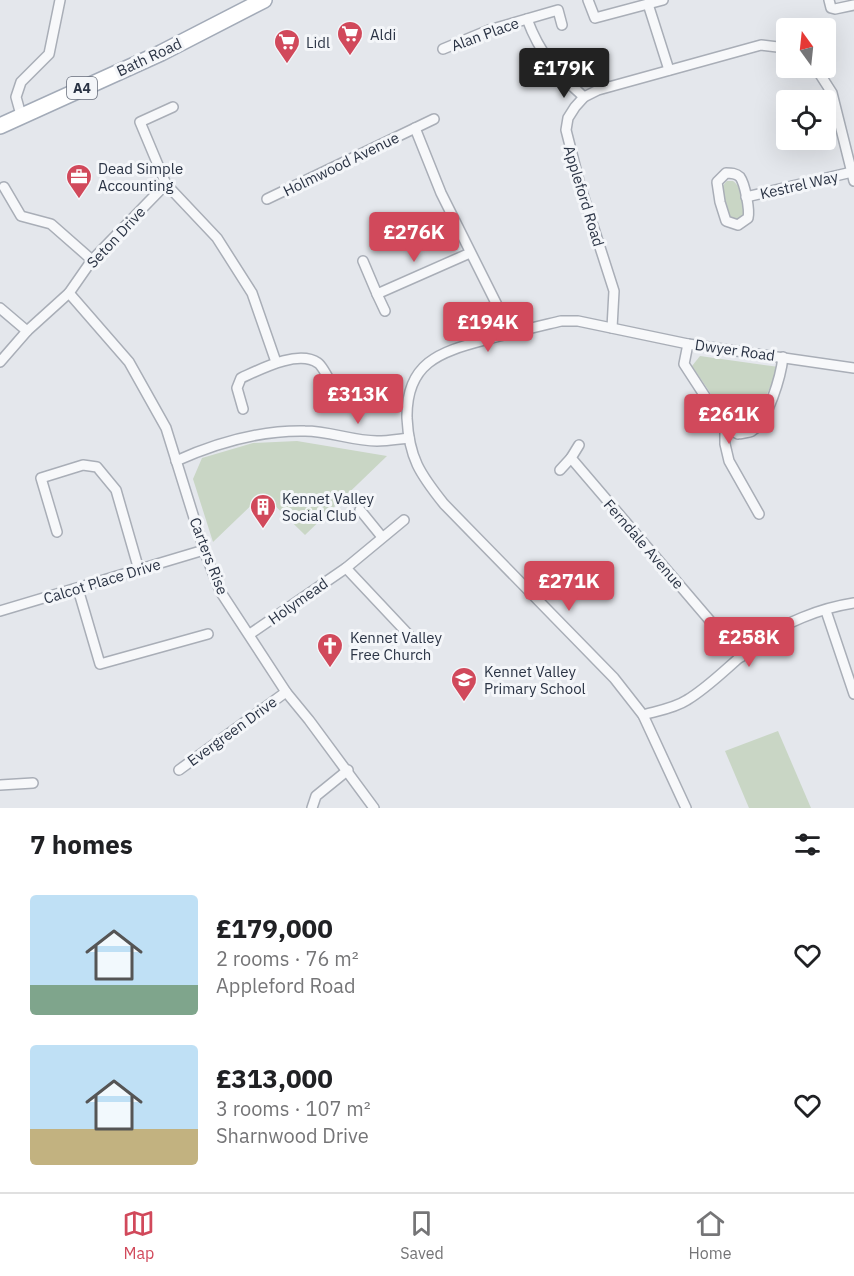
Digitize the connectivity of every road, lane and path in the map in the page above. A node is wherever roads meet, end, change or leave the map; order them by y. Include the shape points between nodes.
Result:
1 (60, 0) edge
2 (588, 0) edge
3 (663, 0) edge
4 (830, 0) edge
5 (254, 2) edge
6 (648, 4) junction
7 (854, 5) edge
8 (527, 19) junction
9 (562, 25) dead end
10 (776, 47) edge
11 (443, 49) dead end
12 (669, 70) junction
13 (822, 78) edge
14 (584, 98) junction
15 (173, 107) dead end
16 (21, 115) junction
17 (434, 119) dead end
18 (0, 126) edge
19 (415, 128) junction
20 (853, 176) edge
21 (166, 184) junction
22 (4, 187) dead end
23 (746, 197) junction
24 (267, 199) dead end
25 (470, 253) junction
26 (92, 260) junction
27 (363, 261) dead end
28 (69, 293) junction
29 (377, 294) junction
30 (0, 308) edge
31 (385, 311) dead end
32 (612, 328) junction
33 (27, 331) junction
34 (507, 334) junction
35 (688, 344) junction
36 (783, 357) junction
37 (0, 362) edge
38 (276, 362) junction
39 (854, 368) edge
40 (337, 395) dead end
41 (243, 409) dead end
42 (725, 427) junction
43 (409, 438) junction
44 (579, 445) dead end
45 (571, 458) junction
46 (176, 461) junction
47 (560, 470) dead end
48 (360, 510) dead end
49 (759, 514) dead end
50 (404, 520) dead end
51 (57, 532) dead end
52 (382, 537) junction
53 (204, 550) junction
54 (346, 568) junction
55 (139, 570) junction
56 (78, 589) junction
57 (854, 603) edge
58 (0, 611) edge
59 (826, 611) junction
60 (208, 634) dead end
61 (250, 634) junction
62 (409, 635) dead end
63 (741, 657) junction
64 (286, 692) junction
65 (854, 694) edge
66 (643, 715) junction
67 (348, 770) junction
68 (179, 771) dead end
69 (33, 783) dead end
70 (0, 785) edge
71 (312, 808) edge
72 (374, 808) edge
73 (686, 808) edge

1 - 16 street via 49,54 21,82 16,97
2 - 6 street via 595,18
3 - 6 street
4 - 7 street via 831,8 835,9
5 - 16 main road, Bath Road / A4 via 161,52
6 - 12 street
8 - 9 street, Alan Place via 558,10
8 - 11 street, Alan Place
8 - 14 street, Alan Place via 541,50 558,74
10 - 12 street via 761,45
12 - 14 street via 598,90
13 - 20 street via 832,93
14 - 32 street, Appleford Road via 568,118 566,130 614,291
15 - 21 street via 140,122
16 - 18 main road, Bath Road / A4
17 - 19 street, Holmwood Avenue
19 - 24 street, Holmwood Avenue
19 - 25 street, Holmwood Avenue
20 - 23 street, Kestrel Way
21 - 26 street, Seton Drive
21 - 38 street via 217,238 252,293
22 - 26 street via 21,216 51,224
23 - 23 street, Kestrel Way via 738,176 726,173 719,178 716,187 724,217 730,224 742,224 748,218
25 - 29 street
25 - 34 street, Holmwood Avenue via 500,311
26 - 28 street, Seton Drive
27 - 29 street
28 - 33 street, Seton Drive
28 - 46 street, Carters Rise via 129,362 166,428
29 - 31 street
30 - 33 street
32 - 34 street, Dwyer Road via 561,321
32 - 35 street, Dwyer Road
33 - 37 street, Seton Drive
34 - 43 street, Dwyer Road via 444,352 421,369 408,399
35 - 36 street, Dwyer Road
35 - 42 street, Dwyer Road via 684,364
36 - 39 street, Dwyer Road
36 - 42 street, Dwyer Road via 777,388 762,419 745,433
38 - 40 street via 306,358 319,363
38 - 41 street via 241,378 237,388
42 - 49 street, Dwyer Road via 729,461
43 - 46 street via 377,441 306,431 285,432 238,438
43 - 66 street, Dwyer Road via 417,466 444,504 614,678
44 - 45 street
45 - 47 street
45 - 63 street, Ferndale Avenue
46 - 53 street, Carters Rise
48 - 52 street
50 - 52 street, Holymead
51 - 55 street via 41,478 82,465 97,467 116,490
52 - 54 street, Holymead
53 - 55 street, Calcot Place Drive
53 - 61 street, Carters Rise via 220,591
54 - 61 street, Holymead
54 - 62 street
55 - 56 street, Calcot Place Drive
56 - 58 street, Calcot Place Drive
56 - 60 street via 100,664
57 - 59 street
59 - 63 street via 770,634
59 - 65 street
61 - 64 street, Carters Rise
63 - 66 street via 685,702
64 - 67 street, Carters Rise
64 - 68 street, Evergreen Drive
66 - 73 street, Dwyer Road
67 - 71 street via 316,796
67 - 72 street, Carters Rise
69 - 70 street

